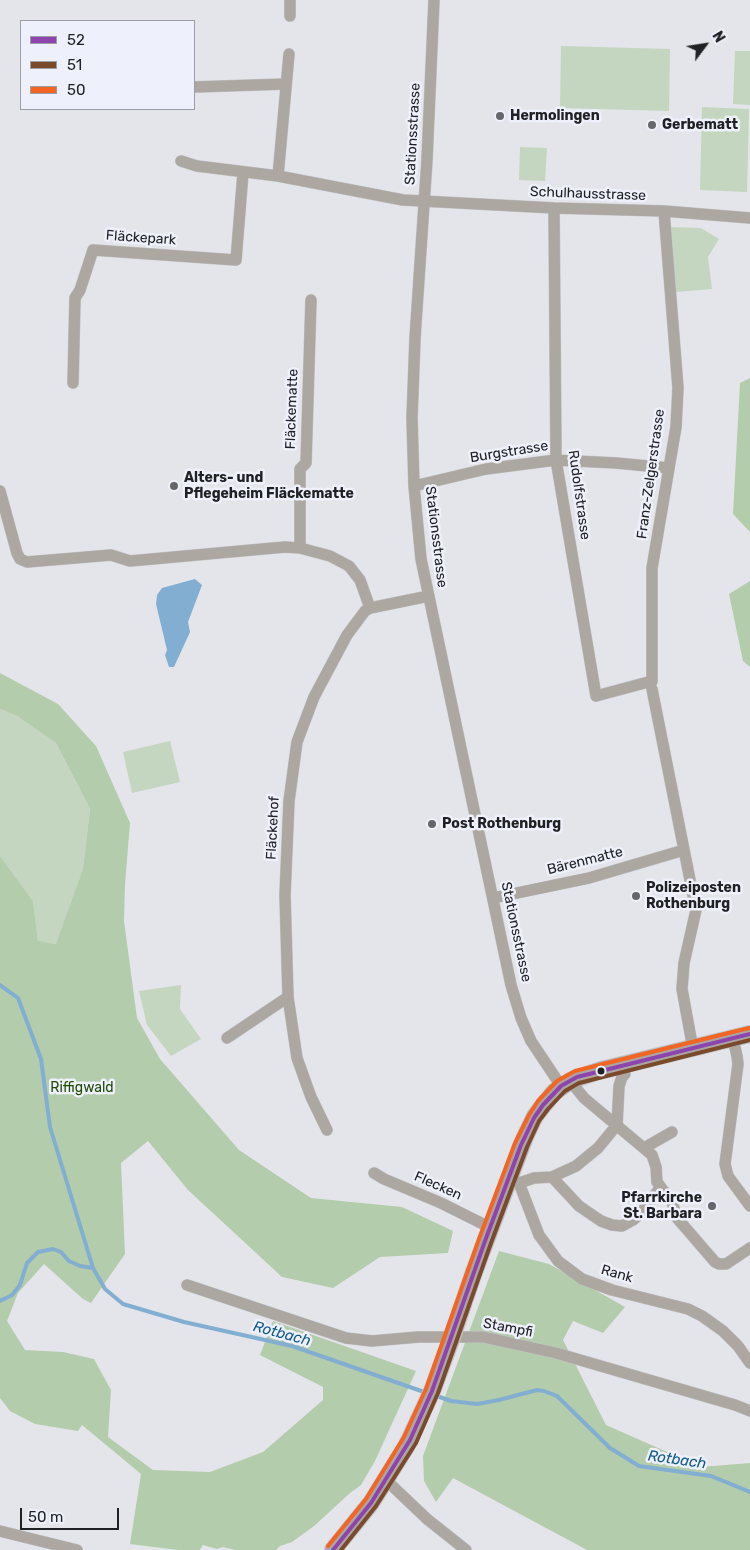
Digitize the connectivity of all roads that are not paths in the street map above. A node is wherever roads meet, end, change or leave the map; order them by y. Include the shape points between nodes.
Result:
1 (290, 0) edge
2 (434, 0) edge
3 (290, 16) dead end
4 (289, 54) dead end
5 (286, 84) junction
6 (195, 87) edge
7 (181, 161) dead end
8 (243, 173) junction
9 (278, 176) junction
10 (425, 202) junction
11 (554, 208) junction
12 (664, 211) junction
13 (750, 218) edge
14 (311, 300) dead end
15 (73, 383) dead end
16 (556, 460) junction
17 (669, 468) junction
18 (414, 486) junction
19 (0, 491) edge
20 (300, 548) junction
21 (429, 596) junction
22 (370, 608) junction
23 (652, 685) junction
24 (684, 850) junction
25 (493, 898) junction
26 (288, 997) junction
27 (750, 1034) edge
28 (227, 1038) dead end
29 (733, 1040) junction
30 (693, 1049) junction
31 (620, 1077) dead end
32 (575, 1090) junction
33 (614, 1128) junction
34 (327, 1130) dead end
35 (672, 1132) dead end
36 (644, 1148) junction
37 (374, 1173) dead end
38 (552, 1177) junction
39 (514, 1180) junction
40 (659, 1185) junction
41 (750, 1206) edge
42 (488, 1234) junction
43 (750, 1248) edge
44 (186, 1285) dead end
45 (750, 1363) edge
46 (750, 1411) edge
47 (386, 1480) junction
48 (0, 1531) edge
49 (78, 1550) edge
50 (333, 1550) edge
51 (466, 1550) edge

1 - 3 street
2 - 10 street, Stationsstrasse
4 - 5 street
5 - 6 street
5 - 9 street
7 - 8 street, Schulhausstrasse
8 - 9 street, Schulhausstrasse
8 - 15 street, Fläckepark via 236,260 93,250 75,298
9 - 10 street, Schulhausstrasse
10 - 11 street, Schulhausstrasse
10 - 18 street, Stationsstrasse via 415,338
11 - 12 street, Schulhausstrasse
11 - 16 street, Rudolfstrasse
12 - 13 street, Schulhausstrasse
12 - 17 street, Franz-Zelgerstrasse via 678,388
14 - 20 street, Fläckematte via 306,463 300,469
16 - 17 street, Burgstrasse
16 - 18 street, Burgstrasse via 486,469
16 - 23 street, Rudolfstrasse via 596,696
17 - 23 street, Franz-Zelgerstrasse via 652,568
18 - 21 street, Stationsstrasse via 421,559
19 - 20 street via 17,553 20,559 28,562 111,555 130,561
20 - 22 street via 330,556 349,566 360,580
21 - 22 street
21 - 25 street, Stationsstrasse
22 - 26 street, Fläckehof via 359,617 314,696 298,742 290,801 285,895
23 - 24 street, Franz-Zelgerstrasse
24 - 25 street, Bärenmatte via 588,878
24 - 30 street, Franz-Zelgerstrasse via 696,910 684,963 682,989
25 - 32 street, Stationsstrasse via 521,1018 531,1041
26 - 28 street
26 - 34 street, Fläckehof via 297,1058
27 - 29 main road
29 - 30 main road
29 - 41 street via 738,1064 725,1164 728,1176
30 - 32 main road via 578,1077
31 - 33 street
32 - 33 street, Stationsstrasse
32 - 39 main road via 550,1096 534,1118 524,1136
33 - 36 street, Stationsstrasse
33 - 38 street via 598,1148 576,1166
35 - 36 street
36 - 40 street via 652,1155
37 - 42 street, Flecken via 441,1203
38 - 39 street
38 - 40 street via 579,1206 601,1221 622,1226 641,1213
39 - 42 main road
39 - 45 street, Rank via 539,1235 558,1262 582,1280 688,1309 702,1316 723,1331
40 - 43 street via 672,1202 677,1218 719,1264 726,1264
42 - 47 main road, bridge via 432,1391 410,1440
44 - 46 street, Stampfi via 346,1338 372,1341 483,1337 556,1353
47 - 50 main road
47 - 51 street
48 - 49 street

